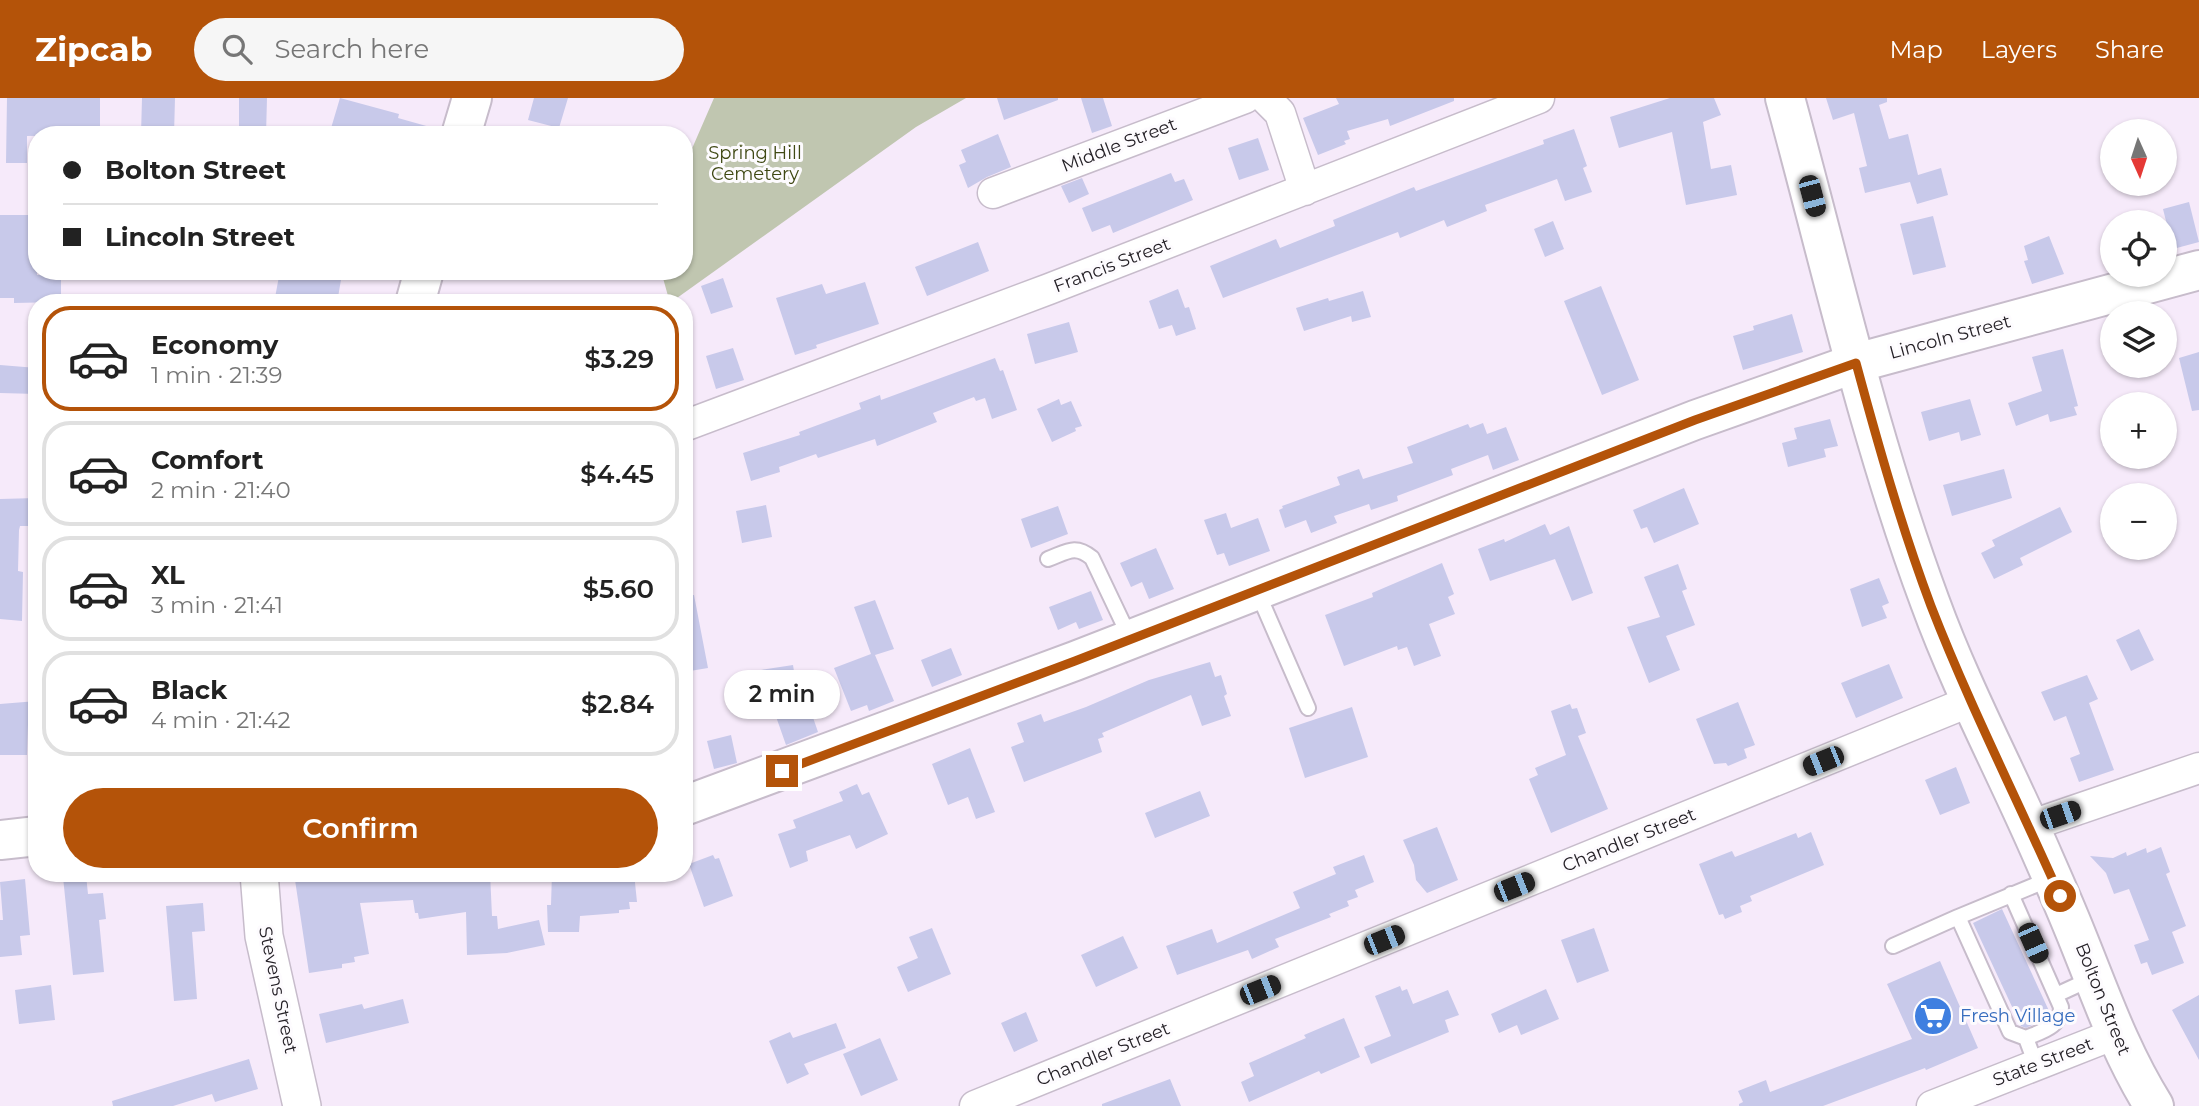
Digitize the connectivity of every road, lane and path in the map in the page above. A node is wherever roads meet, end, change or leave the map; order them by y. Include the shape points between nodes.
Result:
1 (472, 98) edge
2 (1245, 98) edge
3 (1265, 98) edge
4 (1539, 98) edge
5 (1785, 98) edge
6 (464, 126) edge
7 (1305, 190) junction
8 (993, 192) dead end
9 (2199, 270) edge
10 (1856, 363) junction
11 (693, 423) edge
12 (1048, 559) dead end
13 (1257, 591) junction
14 (1131, 640) junction
15 (1971, 701) junction
16 (1308, 708) dead end
17 (2199, 768) edge
18 (693, 803) edge
19 (2029, 827) junction
20 (28, 837) edge
21 (0, 840) edge
22 (2052, 878) junction
23 (260, 882) edge
24 (2011, 894) junction
25 (1958, 918) junction
26 (1893, 946) dead end
27 (2093, 978) junction
28 (2049, 990) junction
29 (2115, 1034) junction
30 (2031, 1051) junction
31 (302, 1106) edge
32 (975, 1106) edge
33 (1932, 1106) edge
34 (2154, 1106) edge

1 - 6 main road
2 - 8 street, Middle Street
3 - 7 street via 1280,113
4 - 7 street, Francis Street
5 - 10 main road, Bolton Street
7 - 11 street, Francis Street
9 - 10 main road, Lincoln Street
10 - 13 main road, Lincoln Street via 1695,420
10 - 15 main road, Bolton Street via 1906,535
12 - 14 lane via 1074,549 1092,558
13 - 14 main road, Lincoln Street
13 - 16 lane
14 - 18 main road, Lincoln Street
15 - 19 main road, Bolton Street
15 - 32 street, Chandler Street
17 - 19 street
19 - 22 main road, Bolton Street
20 - 21 main road
22 - 24 lane
22 - 27 main road, Bolton Street
23 - 31 street, Stevens Street via 264,936
24 - 25 lane
24 - 28 lane via 2021,933
25 - 26 lane
25 - 30 lane via 1981,953 2004,1005 2010,1032
27 - 28 lane
27 - 29 main road, Bolton Street
28 - 30 lane via 2061,1015
29 - 30 street, State Street
29 - 34 main road, Bolton Street
30 - 33 street, State Street

